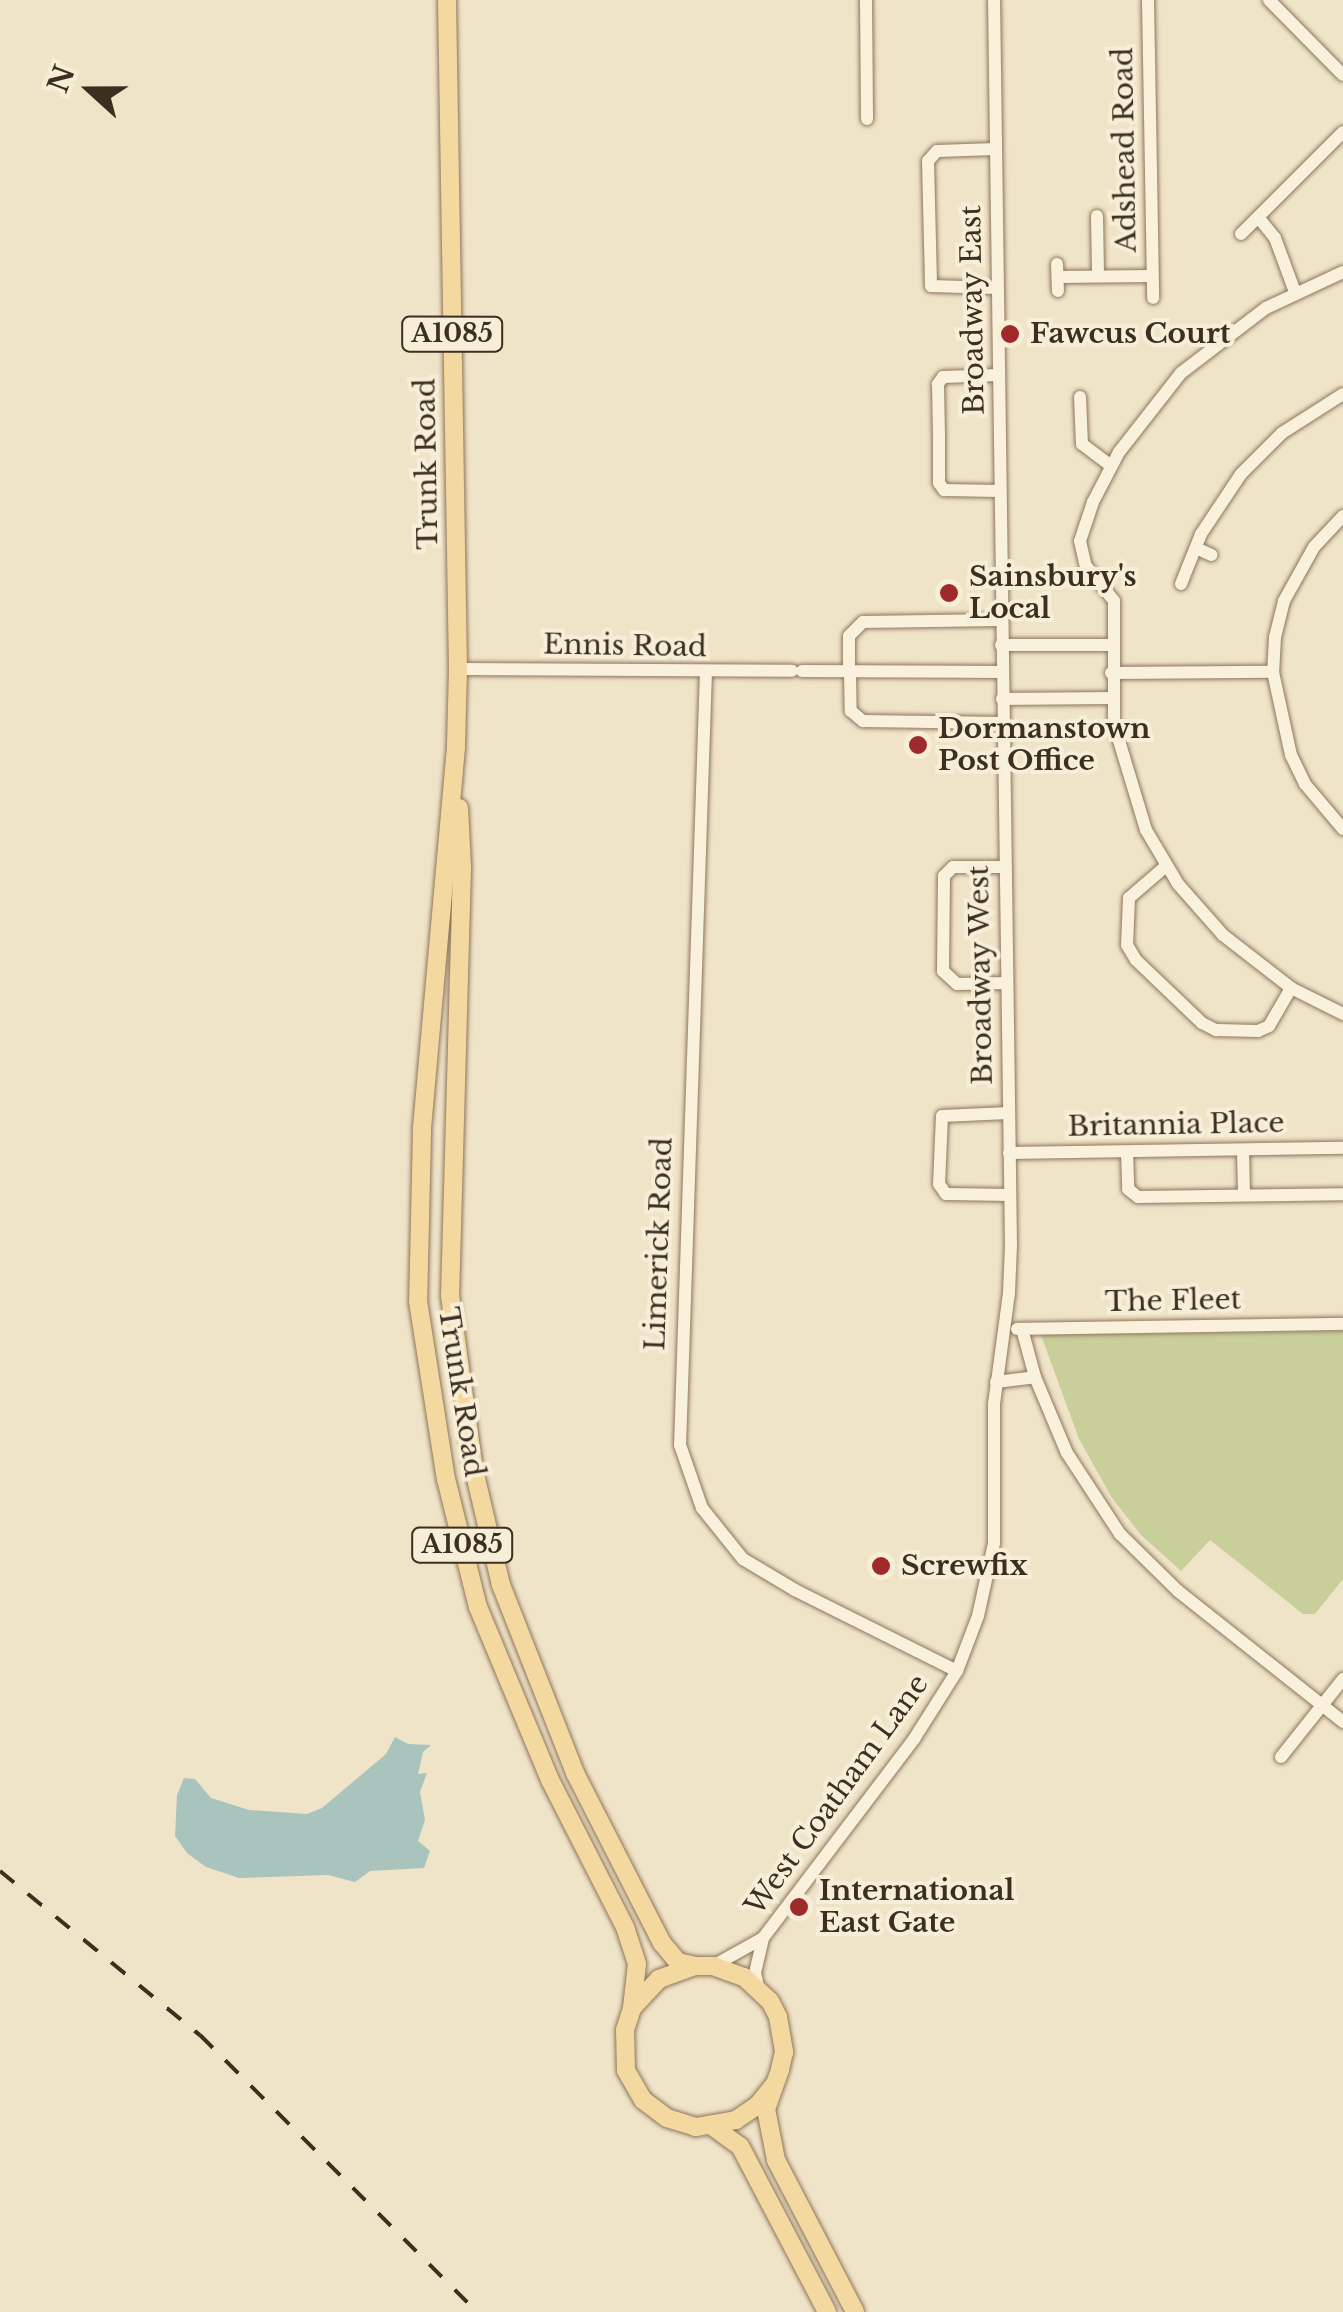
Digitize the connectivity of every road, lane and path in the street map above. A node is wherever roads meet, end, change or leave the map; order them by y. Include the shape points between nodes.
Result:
1 (447, 0) edge
2 (866, 0) edge
3 (994, 0) edge
4 (1148, 0) edge
5 (1269, 0) edge
6 (1343, 75) edge
7 (867, 119) dead end
8 (1343, 132) edge
9 (996, 149) junction
10 (1096, 216) dead end
11 (1258, 217) junction
12 (1241, 234) dead end
13 (1343, 272) edge
14 (1098, 276) junction
15 (1152, 276) junction
16 (1058, 278) dead end
17 (997, 288) junction
18 (1295, 292) junction
19 (1152, 298) dead end
20 (998, 376) junction
21 (1343, 394) edge
22 (1080, 397) dead end
23 (1111, 466) junction
24 (1000, 490) junction
25 (1343, 516) edge
26 (1196, 548) junction
27 (1212, 555) dead end
28 (1181, 584) dead end
29 (1001, 620) junction
30 (1001, 644) junction
31 (1112, 645) junction
32 (458, 669) junction
33 (706, 672) junction
34 (850, 672) junction
35 (1002, 672) junction
36 (1273, 672) junction
37 (1111, 673) junction
38 (1111, 698) junction
39 (1002, 699) junction
40 (1002, 723) junction
41 (456, 747) junction
42 (1343, 829) edge
43 (1166, 866) junction
44 (1005, 867) junction
45 (1007, 983) junction
46 (1292, 988) junction
47 (1343, 1014) edge
48 (1008, 1113) junction
49 (1343, 1148) edge
50 (1243, 1150) junction
51 (1127, 1152) junction
52 (1009, 1153) junction
53 (1343, 1194) edge
54 (1010, 1195) junction
55 (1244, 1196) junction
56 (1343, 1324) edge
57 (1022, 1328) junction
58 (1004, 1329) junction
59 (1036, 1378) junction
60 (996, 1382) junction
61 (956, 1671) junction
62 (1343, 1679) edge
63 (1322, 1705) junction
64 (1343, 1722) edge
65 (1280, 1757) dead end
66 (763, 1938) junction
67 (704, 1966) junction
68 (758, 1987) junction
69 (632, 2008) junction
70 (774, 2086) junction
71 (712, 2126) junction
72 (826, 2312) edge
73 (856, 2312) edge

1 - 32 main road, Trunk Road / A1085
2 - 7 street
3 - 9 street, Broadway East
4 - 15 street, Adshead Road
5 - 6 street
8 - 11 street
9 - 17 street, Broadway East
9 - 17 street via 936,151 928,162 931,286
10 - 14 street
11 - 12 street
11 - 18 street via 1275,238
13 - 18 street
14 - 15 street
14 - 16 street
15 - 19 street, Adshead Road
17 - 20 street, Broadway East
18 - 23 street via 1182,373
20 - 24 street, Broadway East
20 - 24 street via 942,378 938,434 944,490
21 - 26 street via 1298,420 1254,459
22 - 23 street via 1082,444
23 - 31 street via 1080,541 1086,566 1114,601
24 - 29 street, Broadway East
25 - 36 street via 1314,547 1284,601
26 - 27 street
26 - 28 street
29 - 30 street, Broadway West
29 - 34 street via 863,622 850,636
30 - 31 street
30 - 35 street, Broadway West
31 - 37 street
32 - 33 street, Ennis Road
32 - 41 main road, Trunk Road / A1085
33 - 34 street, Ennis Road
33 - 61 street, Limerick Road via 680,1445 697,1499 743,1559
34 - 35 street, Ennis Road
34 - 40 street via 851,711 863,720
35 - 39 street, Broadway West
36 - 37 street
36 - 42 street via 1291,755 1305,784
37 - 38 street
38 - 39 street
38 - 43 street via 1132,793
39 - 40 street, Broadway West
40 - 44 street, Broadway West
41 - 67 main road, Trunk Road / A1085 via 462,868 450,1295 474,1470 501,1585 575,1773 662,1943 678,1962
41 - 69 main road, Trunk Road / A1085 via 422,1131 418,1301 446,1479 478,1607 550,1780 626,1928 637,1964
43 - 46 street via 1222,935
43 - 46 street via 1128,898 1127,946 1136,960 1216,1030 1269,1026
44 - 45 street, Broadway West
44 - 45 street via 953,868 944,876 944,971 957,984
45 - 48 street, Broadway West
46 - 47 street
48 - 52 street, Broadway West
48 - 54 street via 942,1116 938,1184 946,1194
49 - 50 street, Britannia Place
50 - 51 street, Britannia Place
50 - 55 street
51 - 52 street, Britannia Place
51 - 55 street via 1134,1196
52 - 54 street, Broadway West
53 - 55 street
54 - 58 street, Broadway West
56 - 57 street, The Fleet
57 - 58 street, The Fleet
57 - 59 street
58 - 60 street, West Coatham Lane
59 - 60 street
59 - 63 street via 1080,1477 1120,1534 1178,1591
60 - 61 street, West Coatham Lane via 994,1542 978,1616
61 - 66 street, West Coatham Lane via 914,1739
62 - 63 street
63 - 64 street
63 - 65 street
66 - 67 street, West Coatham Lane
66 - 68 street, West Coatham Lane
67 - 68 main road, A1085
67 - 69 main road via 659,1979
68 - 70 main road via 783,2034
69 - 71 main road, A1085 via 623,2052 634,2087 667,2118
70 - 71 main road via 758,2106
70 - 73 main road via 766,2109 776,2160
71 - 72 main road via 740,2146

